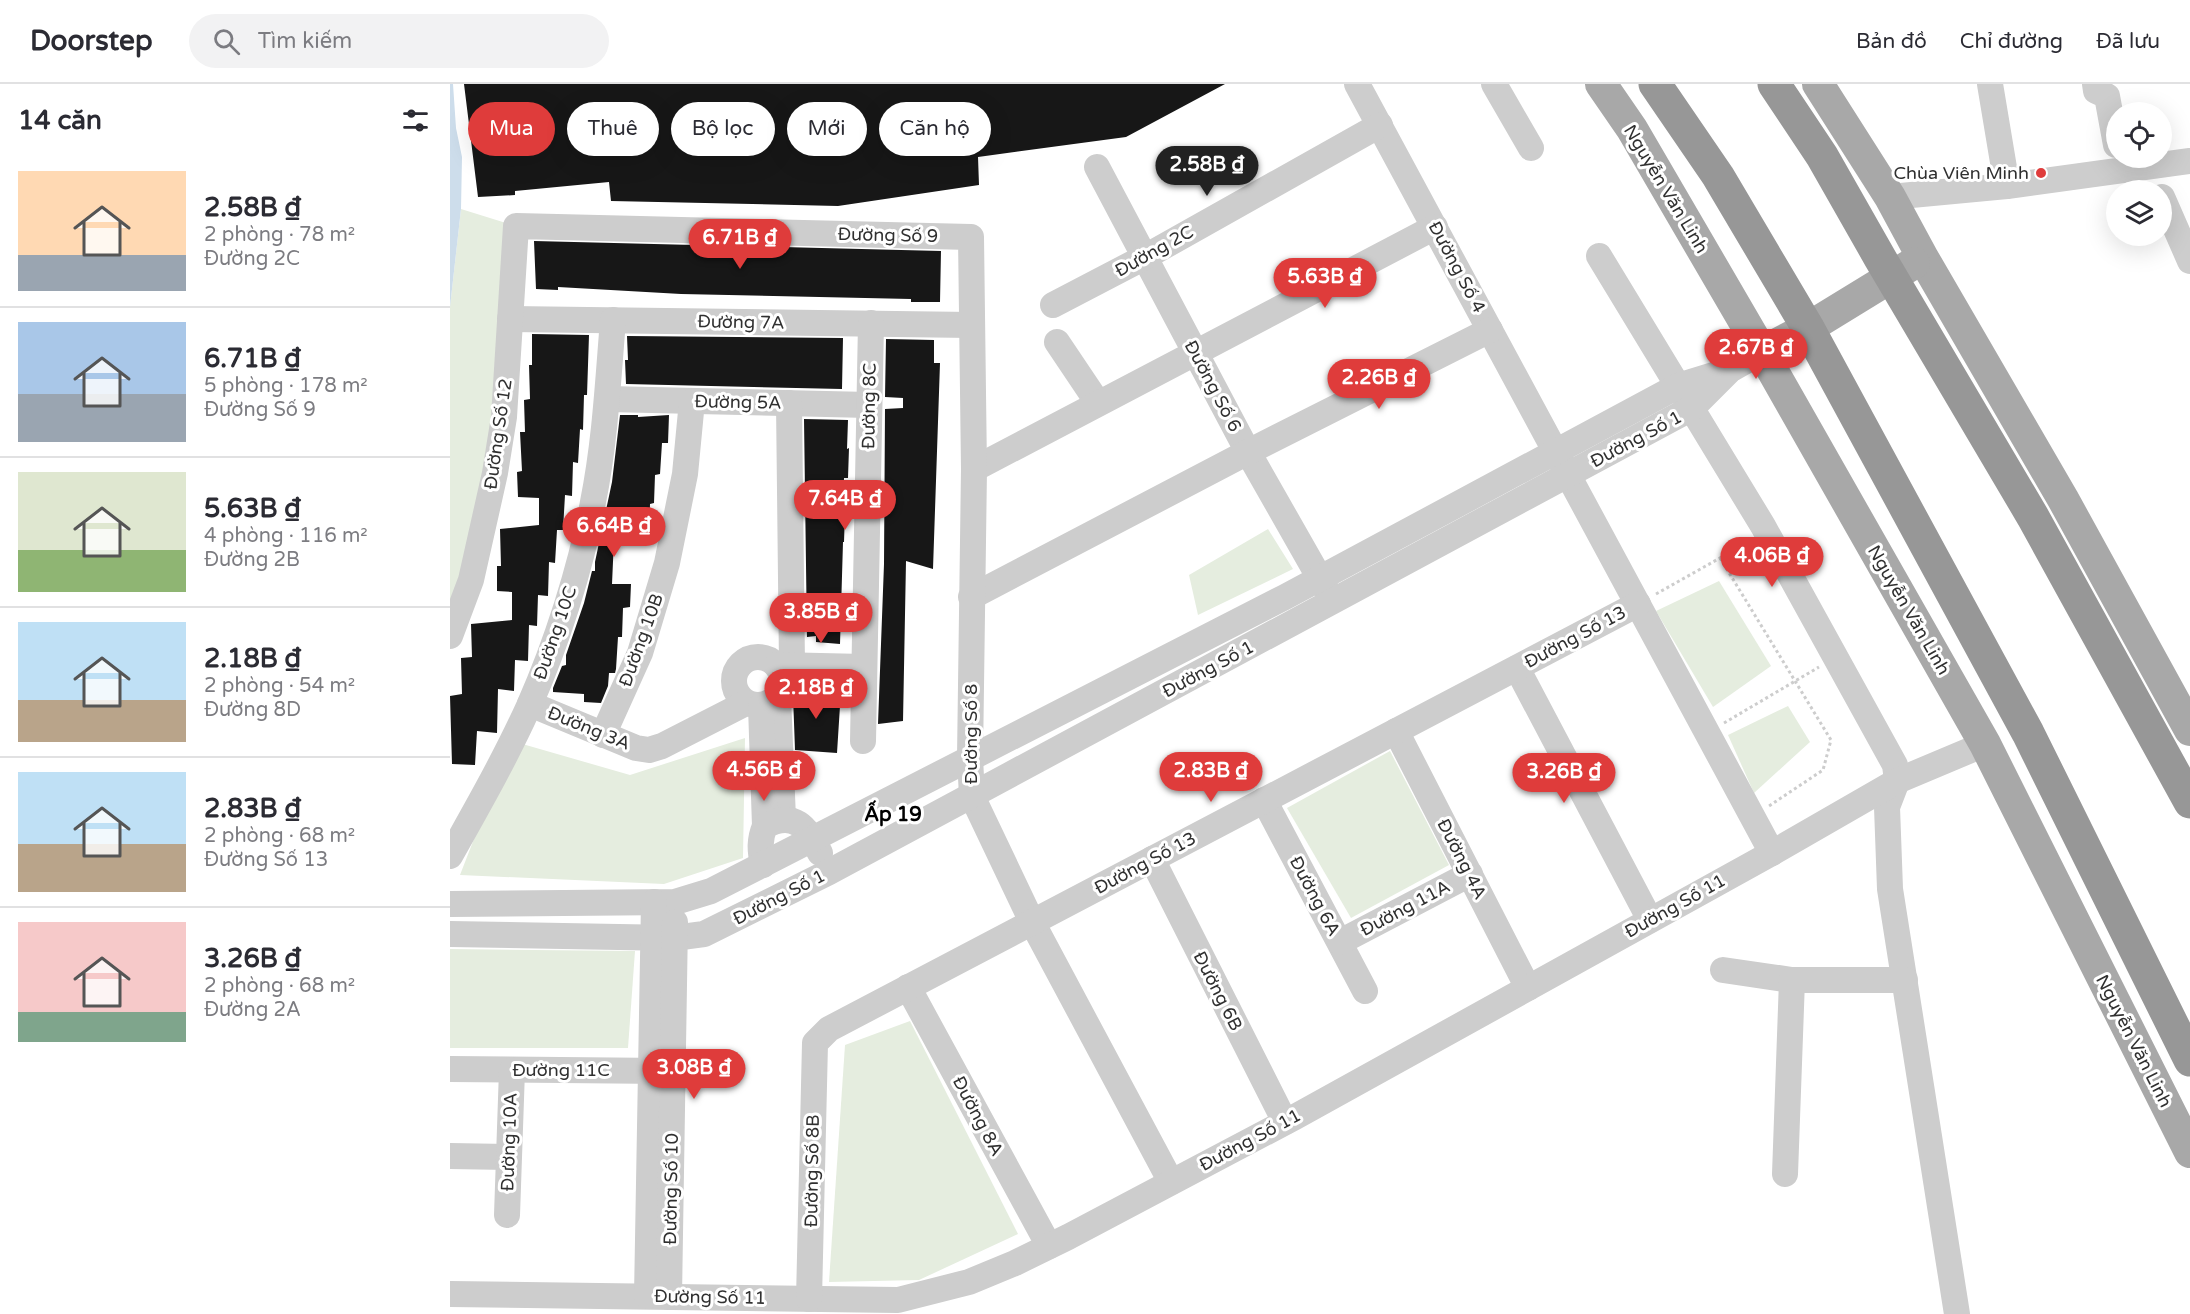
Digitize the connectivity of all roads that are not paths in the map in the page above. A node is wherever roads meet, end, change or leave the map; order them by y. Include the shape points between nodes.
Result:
1 (1357, 84) edge
2 (1494, 84) edge
3 (1601, 84) edge
4 (1655, 84) edge
5 (1774, 84) edge
6 (1818, 84) edge
7 (1990, 84) edge
8 (2095, 84) edge
9 (2108, 102) edge
10 (1380, 125) junction
11 (1531, 148) dead end
12 (1097, 167) dead end
13 (2106, 167) edge
14 (2007, 186) junction
15 (1890, 197) junction
16 (2172, 220) edge
17 (516, 226) joint
18 (1435, 227) junction
19 (971, 237) joint
20 (1599, 256) dead end
21 (1145, 257) junction
22 (1923, 258) junction
23 (2190, 261) edge
24 (1892, 278) junction
25 (1053, 305) dead end
26 (510, 319) junction
27 (613, 320) junction
28 (871, 323) junction
29 (972, 325) junction
30 (1808, 328) junction
31 (1490, 330) junction
32 (1057, 342) dead end
33 (1194, 352) junction
34 (1762, 352) junction
35 (1730, 369) junction
36 (1678, 386) junction
37 (607, 399) junction
38 (692, 401) junction
39 (789, 403) junction
40 (1098, 403) junction
41 (869, 405) junction
42 (1692, 408) junction
43 (1556, 451) junction
44 (1248, 452) junction
45 (974, 469) junction
46 (1569, 475) junction
47 (1320, 578) junction
48 (971, 597) junction
49 (1333, 602) junction
50 (1638, 604) junction
51 (450, 636) edge
52 (784, 665) junction
53 (864, 667) junction
54 (1517, 668) junction
55 (762, 701) junction
56 (530, 704) junction
57 (2190, 730) edge
58 (1396, 731) junction
59 (603, 735) junction
60 (863, 741) dead end
61 (1985, 744) junction
62 (970, 758) junction
63 (1897, 781) junction
64 (972, 796) junction
65 (1264, 800) junction
66 (2190, 802) edge
67 (774, 822) junction
68 (814, 840) junction
69 (1772, 853) junction
70 (450, 856) edge
71 (1152, 859) junction
72 (763, 865) junction
73 (829, 872) junction
74 (1470, 874) junction
75 (664, 902) junction
76 (450, 904) edge
77 (1650, 920) junction
78 (1032, 922) junction
79 (450, 934) edge
80 (663, 938) junction
81 (1340, 942) junction
82 (1723, 970) dead end
83 (1792, 980) junction
84 (1905, 980) junction
85 (908, 987) junction
86 (1528, 988) junction
87 (1365, 991) dead end
88 (815, 1043) joint
89 (2190, 1060) edge
90 (450, 1069) edge
91 (512, 1070) junction
92 (661, 1071) junction
93 (1285, 1122) junction
94 (2190, 1152) edge
95 (450, 1156) edge
96 (508, 1157) junction
97 (1785, 1174) dead end
98 (1171, 1182) junction
99 (507, 1215) dead end
100 (1048, 1246) junction
101 (450, 1294) edge
102 (658, 1297) junction
103 (809, 1299) junction
104 (1957, 1314) edge

1 - 10 street, Đường Số 4
2 - 11 street
3 - 34 main road, Nguyễn Văn Linh via 1632,129
4 - 30 highway via 1718,177
5 - 24 highway via 1822,156
6 - 15 main road
7 - 14 street
8 - 9 street via 2096,91 2107,96
10 - 18 street, Đường Số 4
10 - 21 street, Đường 2C
12 - 21 street, Đường Số 6
13 - 14 street
14 - 15 street
15 - 22 main road
16 - 23 street
17 - 19 street, Đường Số 9
17 - 26 street, Đường Số 12
18 - 31 street, Đường Số 4
18 - 33 street
19 - 29 street, Đường Số 8
20 - 36 street
21 - 25 street, Đường 2C
21 - 33 street, Đường Số 6
22 - 24 main road
22 - 57 main road
24 - 30 main road
24 - 66 highway via 2033,517
26 - 27 street, Đường 7A
26 - 51 street, Đường Số 12 via 504,417 495,473 471,580
27 - 28 street, Đường 7A
27 - 37 street, Đường 10C
28 - 29 street, Đường 7A
28 - 41 street, Đường 8C
29 - 45 street, Đường Số 8
30 - 34 main road
30 - 89 highway via 2024,725
31 - 43 street, Đường Số 4
31 - 44 street
32 - 40 street
33 - 40 street
33 - 44 street, Đường Số 6
34 - 35 street
34 - 61 main road, Nguyễn Văn Linh
35 - 36 street, Đường Số 1
35 - 42 street, Đường Số 1
36 - 42 street
36 - 43 street, Đường Số 1
37 - 38 street, Đường 5A
37 - 56 street, Đường 10C via 590,514 568,602
38 - 39 street, Đường 5A
38 - 59 street, Đường 10B via 685,474 667,562 640,653
39 - 41 street, Đường 5A
39 - 52 street
40 - 45 street
41 - 53 street, Đường 8C
42 - 46 street, Đường Số 1
42 - 63 street via 1836,657 1895,765
43 - 46 street, Đường Số 4
43 - 47 street, Đường Số 1
44 - 47 street, Đường Số 6
44 - 48 street
45 - 48 street, Đường Số 8
46 - 49 street, Đường Số 1
46 - 50 street, Đường Số 4
47 - 49 street, Đường Số 6
47 - 62 street, Đường Số 1
48 - 62 street, Đường Số 8
49 - 64 street, Đường Số 1
50 - 54 street, Đường Số 13
50 - 69 street, Đường Số 4
52 - 53 street
52 - 55 street via 783,680
52 - 55 street via 763,657 739,665 735,689
53 - 60 street, Đường 8C
54 - 58 street, Đường Số 13
54 - 77 street
55 - 59 street, Đường 3A via 649,750
55 - 67 street
56 - 59 street, Đường 3A
56 - 70 street, Đường 10C
58 - 65 street, Đường Số 13
58 - 74 street, Đường 4A
61 - 63 street, Đường Số 11
61 - 94 main road, Nguyễn Văn Linh
62 - 64 street, Đường Số 8
62 - 68 street, Đường Số 1
63 - 69 street, Đường Số 11
63 - 84 street via 1887,807 1890,889
64 - 73 street, Đường Số 1
64 - 78 street, Đường Số 8
65 - 71 street, Đường Số 13
65 - 81 street, Đường 6A
67 - 68 street via 800,824
67 - 72 street via 760,843
68 - 72 street, Đường Số 1
68 - 73 street
69 - 77 street, Đường Số 11
71 - 78 street, Đường Số 13
71 - 93 street, Đường 6B
72 - 75 street, Đường Số 1 via 711,891
73 - 80 street, Đường Số 1 via 704,934
74 - 81 street, Đường 11A
74 - 86 street, Đường 4A
75 - 76 street, Đường Số 1
75 - 80 street, Đường Số 10
77 - 86 street, Đường Số 11
78 - 85 street, Đường Số 13
78 - 98 street, Đường Số 8
79 - 80 street, Đường Số 1
80 - 92 street, Đường Số 10
81 - 87 street, Đường 6A
82 - 83 street
83 - 84 street
83 - 97 street
84 - 104 street
85 - 88 street, Đường Số 13 via 829,1029
85 - 100 street, Đường 8A
86 - 93 street, Đường Số 11
88 - 103 street, Đường Số 8B
90 - 91 street, Đường 11C
91 - 92 street, Đường 11C
91 - 96 street, Đường 10A
92 - 102 street, Đường Số 10
93 - 98 street, Đường Số 11
95 - 96 street
96 - 99 street, Đường 10A
98 - 100 street, Đường Số 11
100 - 103 street, Đường Số 11 via 969,1282 898,1300
101 - 102 street, Đường Số 11
102 - 103 street, Đường Số 11

